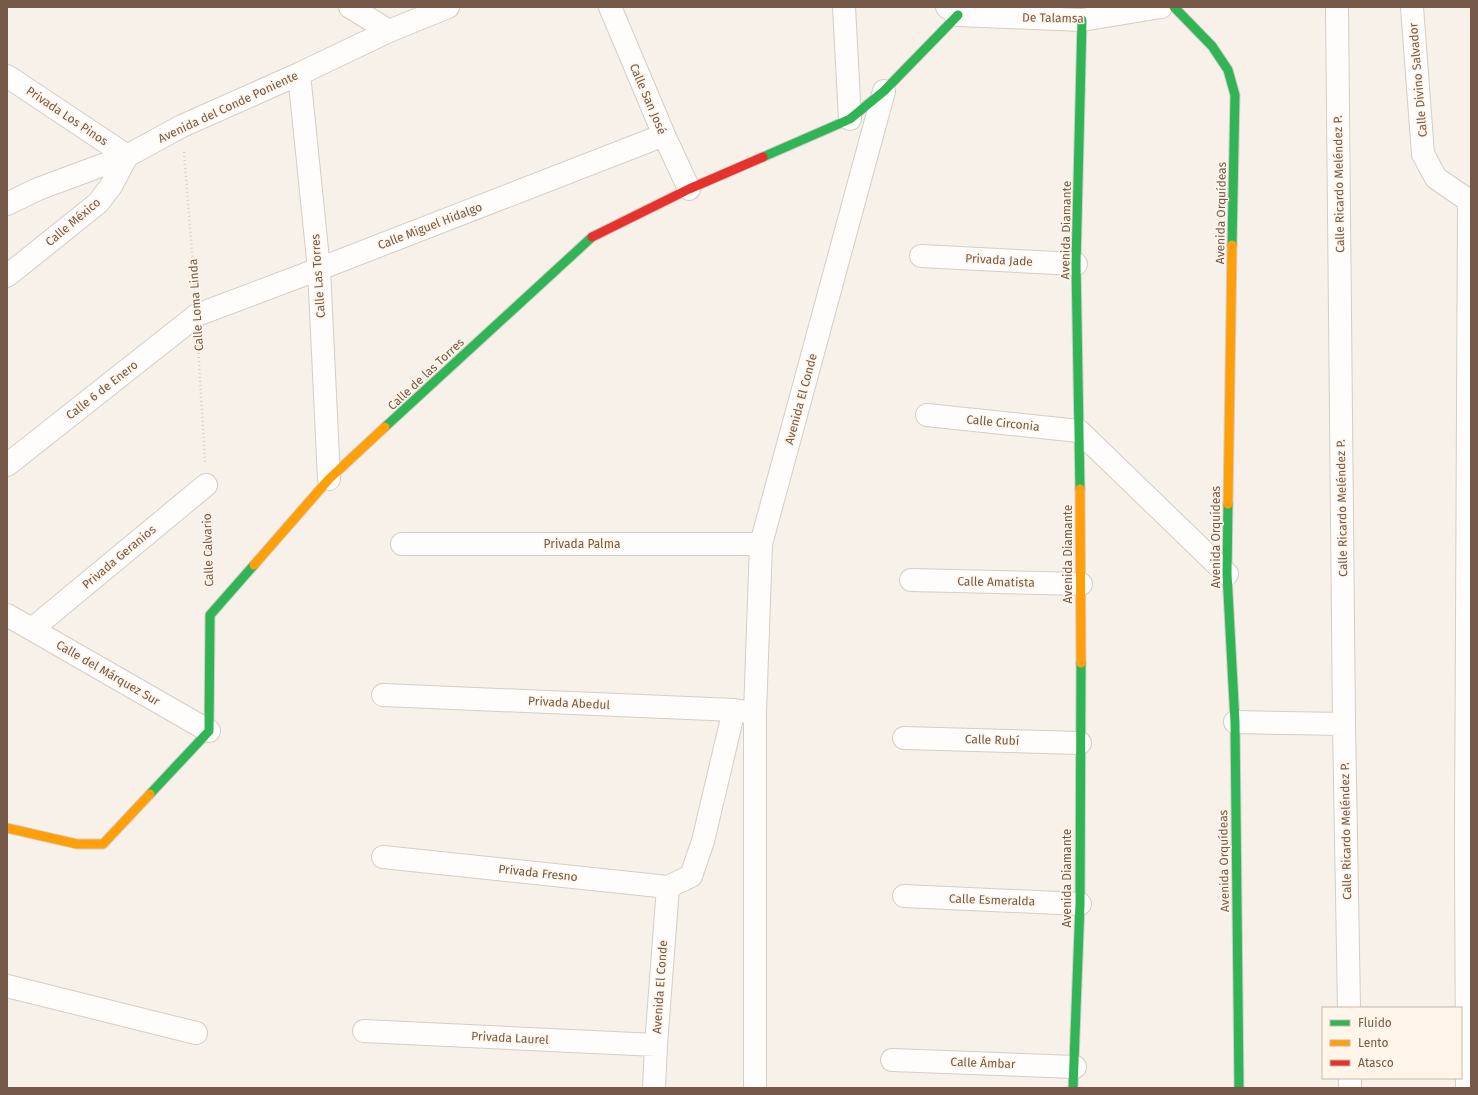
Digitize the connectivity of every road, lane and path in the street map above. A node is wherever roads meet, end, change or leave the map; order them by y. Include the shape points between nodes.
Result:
1 (350, 7) edge
2 (448, 7) edge
3 (610, 7) edge
4 (844, 7) edge
5 (1162, 7) edge
6 (1174, 7) edge
7 (1337, 7) edge
8 (1412, 7) edge
9 (952, 11) edge
10 (1082, 20) junction
11 (389, 31) junction
12 (299, 74) junction
13 (7, 76) edge
14 (884, 91) junction
15 (850, 119) junction
16 (182, 126) junction
17 (664, 135) junction
18 (127, 156) junction
19 (689, 189) junction
20 (1470, 202) edge
21 (7, 204) edge
22 (921, 256) dead end
23 (1076, 264) junction
24 (319, 270) junction
25 (7, 276) edge
26 (197, 315) junction
27 (927, 415) dead end
28 (1079, 431) junction
29 (7, 465) edge
30 (329, 479) junction
31 (206, 485) junction
32 (402, 544) dead end
33 (762, 544) junction
34 (1227, 574) junction
35 (911, 580) dead end
36 (1081, 584) junction
37 (7, 615) edge
38 (210, 615) junction
39 (32, 629) junction
40 (383, 695) dead end
41 (744, 712) junction
42 (1235, 722) junction
43 (1344, 724) junction
44 (209, 731) junction
45 (904, 738) dead end
46 (1080, 743) junction
47 (7, 828) edge
48 (383, 857) dead end
49 (691, 876) joint
50 (668, 886) junction
51 (904, 896) dead end
52 (1080, 904) junction
53 (7, 986) edge
54 (1349, 1007) edge
55 (364, 1031) dead end
56 (196, 1033) dead end
57 (656, 1045) junction
58 (892, 1060) dead end
59 (1074, 1077) edge
60 (654, 1088) edge
61 (755, 1088) edge
62 (1239, 1088) edge
63 (1467, 1088) edge

1 - 11 street
2 - 11 street, Avenida del Conde Poniente
3 - 17 street, Calle San José
4 - 15 street
5 - 10 street, De Talamsa
6 - 34 street, Avenida Orquídeas via 1212,46 1228,70 1235,95
7 - 43 street, Calle Ricardo Meléndez P.
8 - 20 street, Calle Divino Salvador via 1424,154 1436,178
9 - 10 street, De Talamsa
9 - 14 street, Calle de las Torres
10 - 23 street, Avenida Diamante
11 - 12 street, Avenida del Conde Poniente
12 - 16 street, Avenida del Conde Poniente
12 - 24 street, Calle Las Torres
13 - 18 street, Privada Los Pinos
14 - 15 street, Calle de las Torres
14 - 33 street, Avenida El Conde
15 - 19 street, Calle de las Torres
16 - 18 street, Avenida del Conde Poniente
16 - 26 path, Calle Loma Linda
17 - 19 street, Calle San José
17 - 24 street, Calle Miguel Hidalgo
18 - 21 street, Avenida del Conde Poniente
18 - 25 street, Calle México via 111,186 98,203
19 - 30 street, Calle de las Torres via 592,237
20 - 63 street
22 - 23 street, Privada Jade
23 - 28 street, Avenida Diamante
24 - 26 street, Calle Miguel Hidalgo
24 - 30 street, Calle Las Torres
26 - 29 street, Calle 6 de Enero
26 - 31 path, Calle Loma Linda
27 - 28 street, Calle Circonia
28 - 34 street
28 - 36 street, Avenida Diamante
30 - 38 street, Calle de las Torres
31 - 38 path, Calle Calvario
31 - 39 street, Privada Geranios
32 - 33 street, Privada Palma
33 - 41 street, Avenida El Conde
34 - 42 street, Avenida Orquídeas
35 - 36 street, Calle Amatista
36 - 46 street, Avenida Diamante
37 - 39 street, Calle del Márquez Sur
38 - 44 street
39 - 44 street, Calle del Márquez Sur
40 - 41 street, Privada Abedul
41 - 49 street, Avenida El Conde
41 - 61 street
42 - 43 street
42 - 62 street, Avenida Orquídeas
43 - 54 street, Calle Ricardo Meléndez P.
44 - 47 street via 103,844 77,844
45 - 46 street, Calle Rubí
46 - 52 street, Avenida Diamante
48 - 50 street, Privada Fresno
49 - 50 street, Privada Fresno
50 - 57 street, Avenida El Conde
51 - 52 street, Calle Esmeralda
52 - 59 street, Avenida Diamante
53 - 56 street
55 - 57 street, Privada Laurel
57 - 60 street, Avenida El Conde
58 - 59 street, Calle Ámbar

